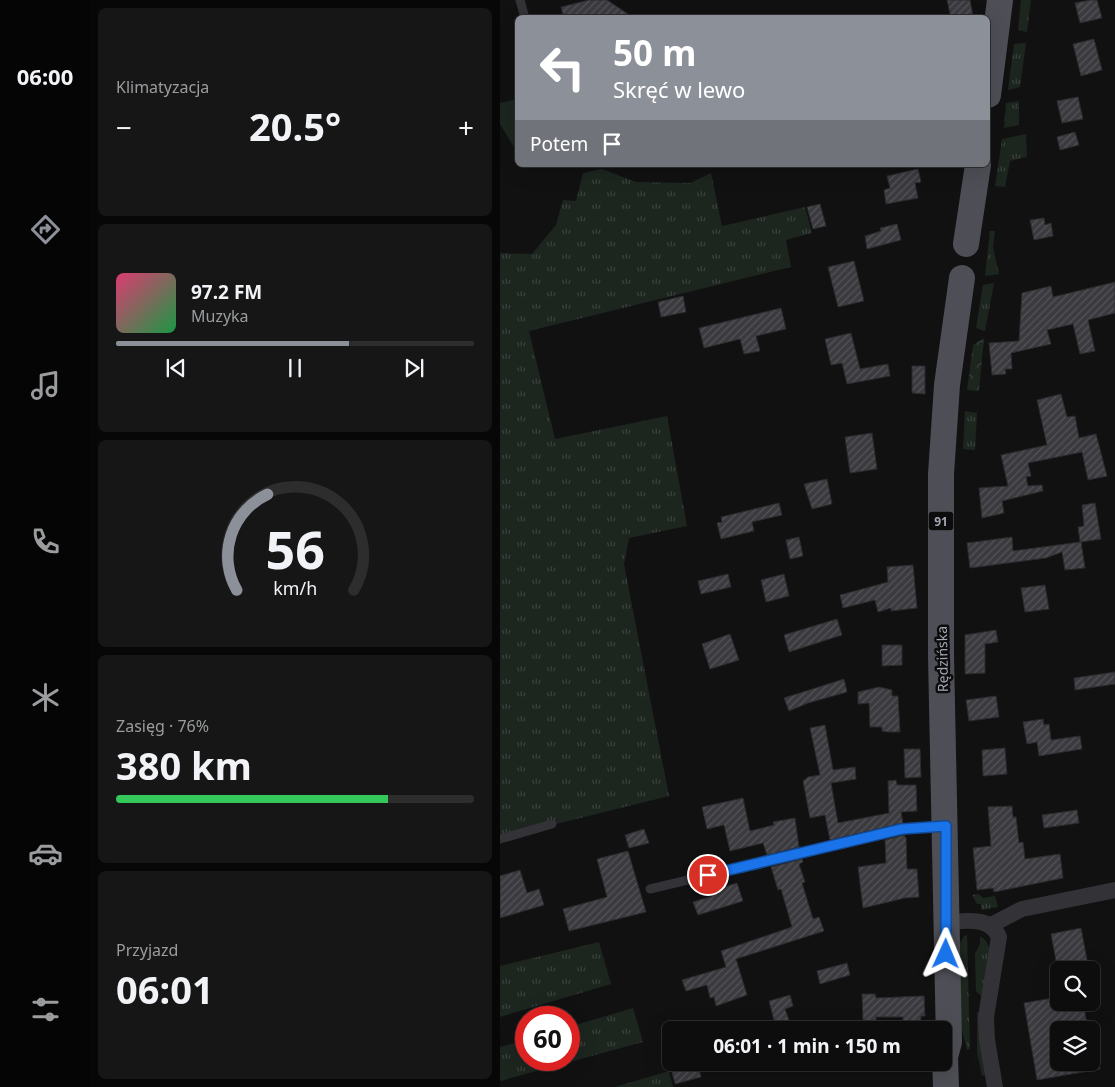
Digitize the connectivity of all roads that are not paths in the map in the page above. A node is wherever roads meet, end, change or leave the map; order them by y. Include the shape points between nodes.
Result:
1 (520, 0) edge
2 (1000, 0) edge
3 (524, 15) edge
4 (991, 38) edge
5 (990, 57) edge
6 (978, 167) edge
7 (552, 824) dead end
8 (946, 826) junction
9 (500, 839) edge
10 (650, 889) dead end
11 (1115, 890) edge
12 (946, 922) junction
13 (991, 925) junction
14 (948, 1021) edge
15 (952, 1048) edge
16 (945, 1071) edge
17 (946, 1087) edge
18 (959, 1087) edge
19 (995, 1087) edge

1 - 3 lane
2 - 4 main road
4 - 5 main road
6 - 8 main road, Rędzińska / 91 via 966,244 974,256 972,269 962,278 947,385 941,474 941,656
7 - 9 lane
8 - 10 lane via 902,829
8 - 12 main road, Rędzińska / 91
11 - 13 street via 1022,909
12 - 13 street via 983,921
12 - 14 main road, Rędzińska / 91
13 - 19 street via 999,937 1000,946 986,1017
15 - 18 main road, Rędzińska / 91 via 956,1056
16 - 17 main road, Rędzińska / 91

